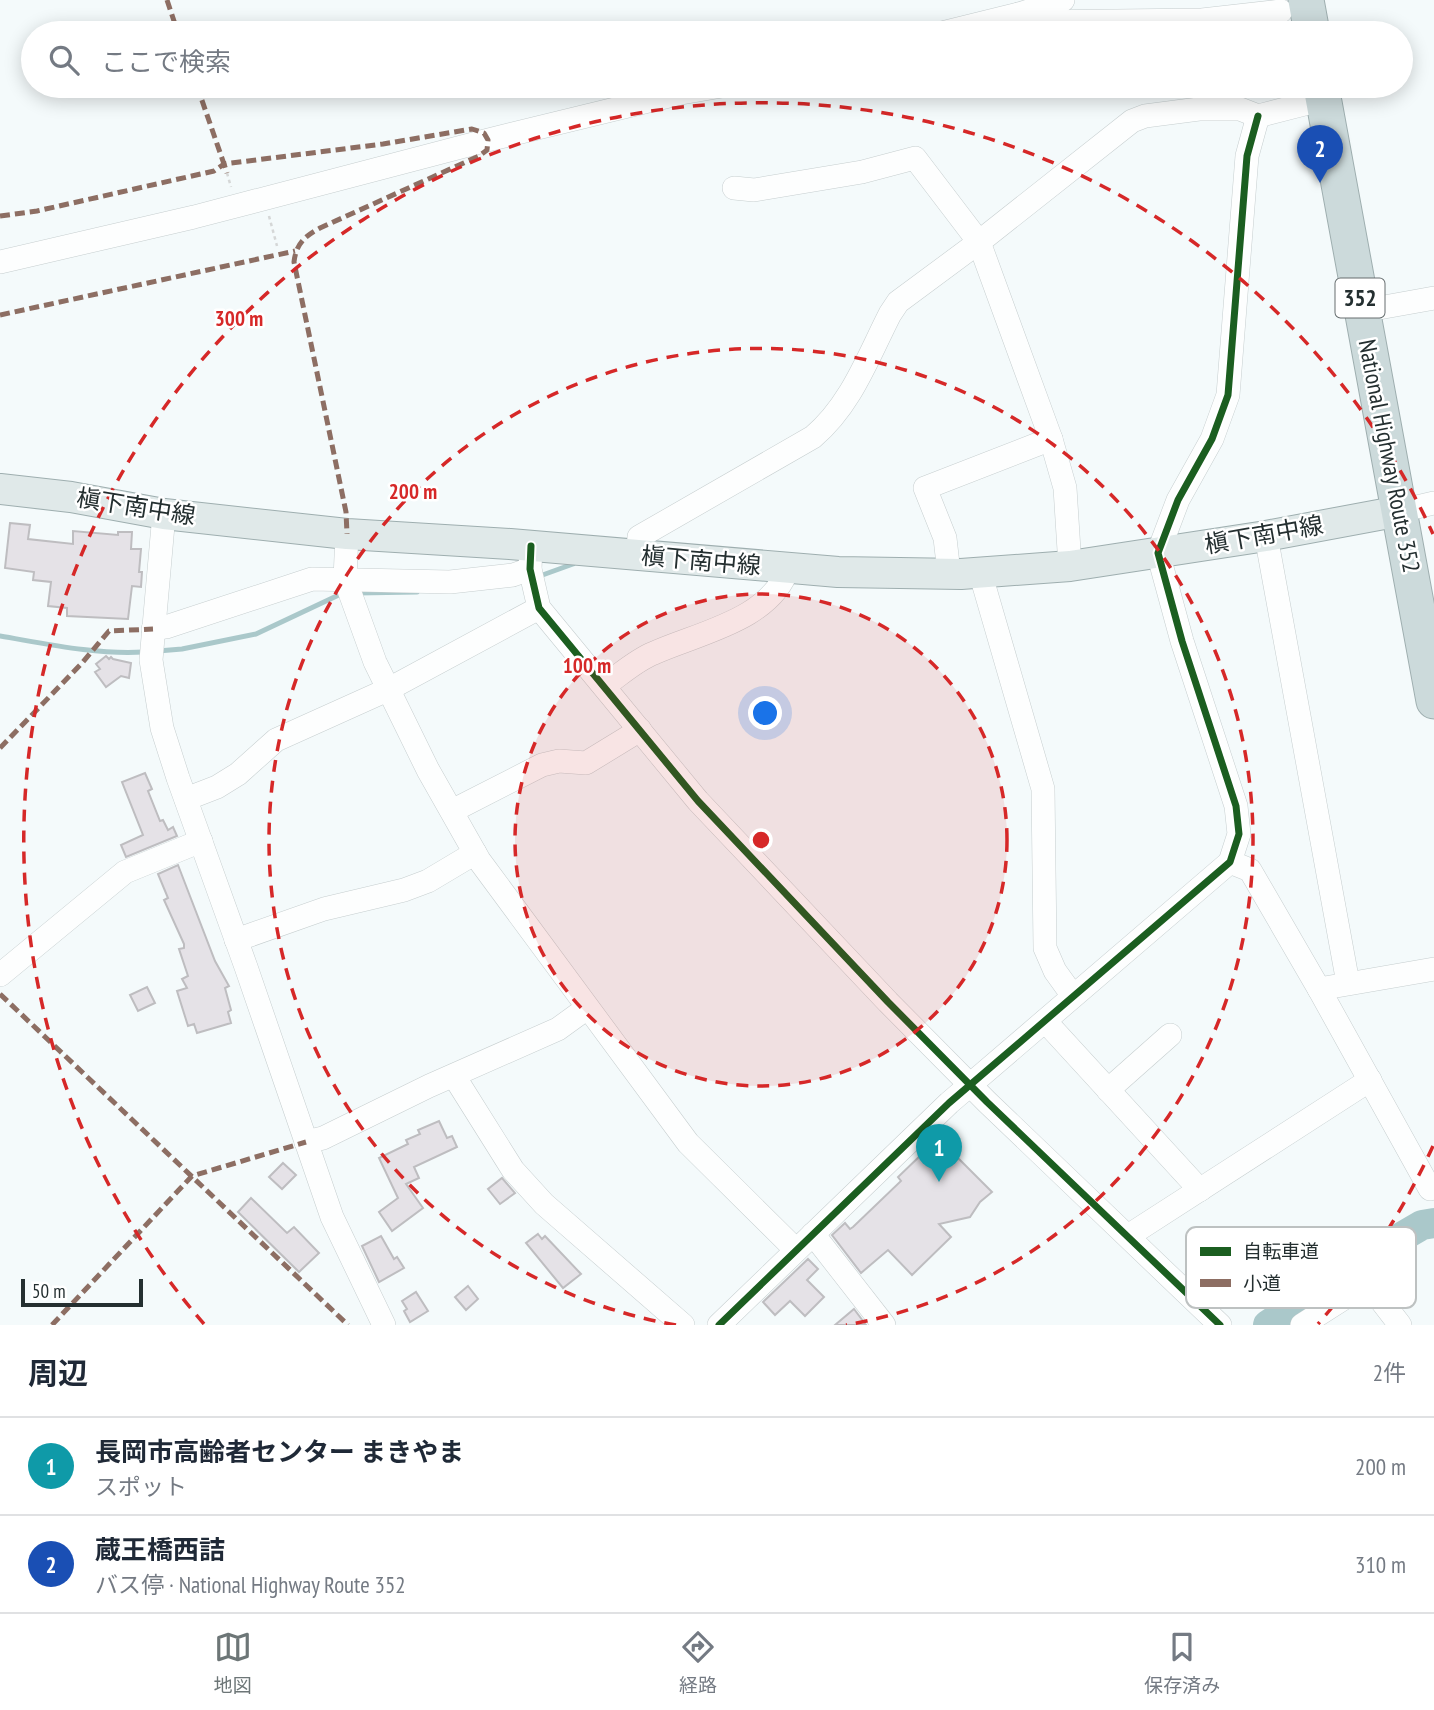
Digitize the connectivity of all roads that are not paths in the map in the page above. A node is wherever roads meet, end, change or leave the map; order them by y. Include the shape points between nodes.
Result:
1 (1063, 0) edge
2 (1293, 6) edge
3 (1019, 14) junction
4 (991, 21) edge
5 (1029, 21) edge
6 (1102, 21) edge
7 (1304, 21) edge
8 (660, 98) edge
9 (1307, 98) edge
10 (1324, 98) edge
11 (1258, 116) junction
12 (734, 188) dead end
13 (979, 242) junction
14 (0, 262) edge
15 (1434, 298) edge
16 (1362, 311) junction
17 (1051, 439) junction
18 (0, 489) edge
19 (1434, 503) edge
20 (1400, 510) junction
21 (164, 514) junction
22 (347, 534) junction
23 (1266, 536) junction
24 (1158, 553) junction
25 (637, 555) junction
26 (530, 558) junction
27 (1070, 566) junction
28 (788, 568) junction
29 (980, 572) junction
30 (949, 573) junction
31 (345, 579) junction
32 (539, 608) junction
33 (153, 628) junction
34 (604, 686) junction
35 (387, 690) junction
36 (1434, 701) edge
37 (640, 730) junction
38 (186, 799) junction
39 (452, 811) junction
40 (201, 841) junction
41 (475, 853) junction
42 (1230, 862) junction
43 (236, 940) junction
44 (1434, 969) edge
45 (0, 975) edge
46 (1348, 982) junction
47 (1319, 989) junction
48 (1073, 996) junction
49 (587, 1008) junction
50 (1045, 1021) junction
51 (1170, 1035) dead end
52 (454, 1076) junction
53 (1370, 1080) junction
54 (969, 1084) junction
55 (1108, 1090) junction
56 (306, 1142) junction
57 (1434, 1188) edge
58 (1200, 1190) junction
59 (1128, 1236) junction
60 (804, 1242) junction
61 (1186, 1292) edge
62 (1202, 1308) edge
63 (1329, 1308) edge
64 (1387, 1308) edge
65 (726, 1322) edge
66 (384, 1325) edge
67 (683, 1325) edge
68 (884, 1325) edge
69 (1220, 1325) edge
70 (1302, 1325) edge
71 (1400, 1325) edge

1 - 3 street
2 - 6 street via 1175,20
2 - 7 highway
3 - 4 street
3 - 5 street
8 - 14 street
9 - 11 street
10 - 16 highway, National Highway Route 352 / 352
11 - 13 street via 1240,109 1199,109 1132,121
11 - 24 street via 1246,167 1228,394
12 - 13 street via 754,190 915,158
13 - 17 street
13 - 25 street via 898,302 843,406 828,424 639,537
15 - 16 street
16 - 20 highway, National Highway Route 352 / 352
17 - 27 street via 1065,488
17 - 30 street via 925,488 945,538
18 - 21 main road, 槇下南中線
19 - 20 street
20 - 23 main road, 槇下南中線
20 - 36 highway, National Highway Route 352 / 352
21 - 22 main road, 槇下南中線
21 - 33 street
22 - 26 main road, 槇下南中線
22 - 31 street
23 - 24 main road, 槇下南中線
23 - 46 street
24 - 27 main road, 槇下南中線
24 - 42 street via 1236,806 1239,834
25 - 26 main road, 槇下南中線
25 - 28 main road, 槇下南中線
26 - 31 street via 513,575 450,582
26 - 32 street
27 - 29 main road, 槇下南中線
28 - 30 main road, 槇下南中線
28 - 34 street via 771,597 714,631 652,653
29 - 30 main road, 槇下南中線
29 - 48 street via 1043,789 1045,948
31 - 33 street via 300,581
31 - 35 street
32 - 34 street
32 - 35 street
33 - 38 street via 151,660 157,705
34 - 37 street
35 - 38 street via 276,740 238,774
35 - 39 street
37 - 39 street via 586,763 542,765
37 - 54 street via 698,801
38 - 40 street
39 - 41 street
40 - 43 street
40 - 45 street via 125,872
41 - 43 street via 404,890 324,909
41 - 49 street
42 - 47 street via 1250,870
42 - 48 street
43 - 56 street
44 - 46 street
46 - 47 street
47 - 53 street
48 - 50 street
49 - 52 street via 558,1030
49 - 60 street via 688,1143
50 - 54 street
50 - 55 street
51 - 55 street
52 - 56 street
52 - 67 street via 513,1170 544,1204
53 - 57 street via 1430,1189
53 - 58 street
54 - 59 street
54 - 60 street
55 - 58 street
56 - 66 street via 332,1217
58 - 59 street
59 - 61 street
60 - 65 street
60 - 68 street
62 - 69 street
63 - 70 street
64 - 71 street

